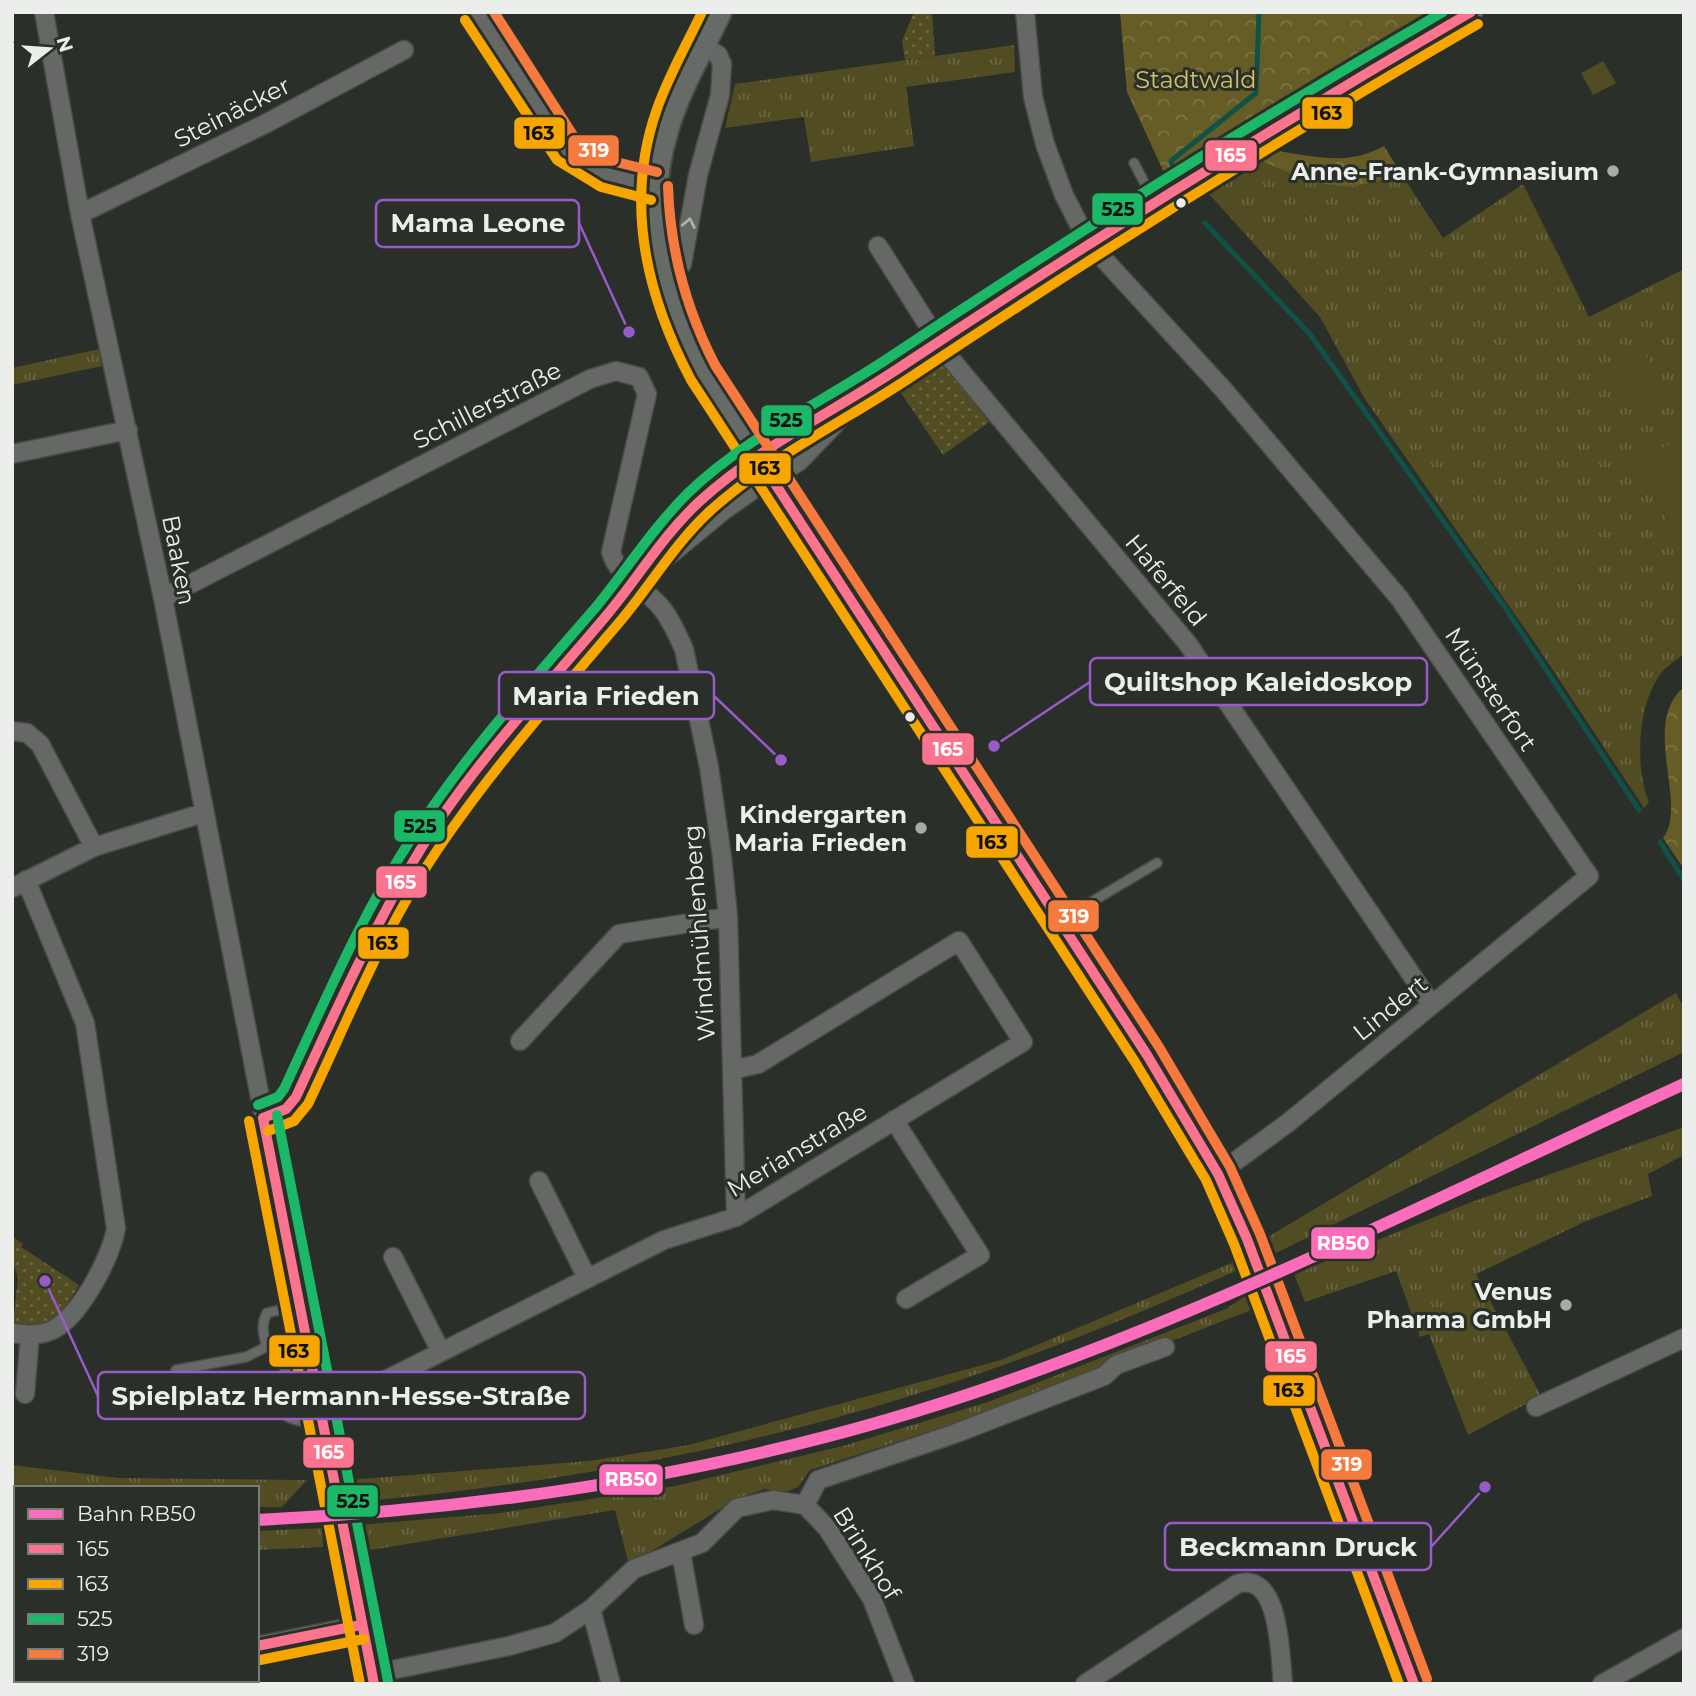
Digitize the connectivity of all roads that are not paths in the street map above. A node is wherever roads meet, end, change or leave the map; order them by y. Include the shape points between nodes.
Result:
1 (44, 12) edge
2 (477, 12) edge
3 (718, 12) edge
4 (1026, 12) edge
5 (1471, 12) edge
6 (702, 45) junction
7 (404, 50) dead end
8 (1134, 163) dead end
9 (654, 186) junction
10 (1154, 201) junction
11 (80, 214) junction
12 (1088, 242) junction
13 (878, 246) dead end
14 (665, 285) junction
15 (937, 341) junction
16 (128, 430) junction
17 (12, 454) edge
18 (764, 467) junction
19 (635, 582) junction
20 (163, 598) junction
21 (12, 731) edge
22 (203, 813) junction
23 (94, 847) junction
24 (1157, 863) dead end
25 (1589, 876) joint
26 (19, 884) edge
27 (728, 917) junction
28 (1060, 921) junction
29 (1432, 1005) junction
30 (520, 1041) dead end
31 (732, 1070) junction
32 (263, 1118) junction
33 (894, 1120) junction
34 (1218, 1174) junction
35 (539, 1181) dead end
36 (736, 1217) junction
37 (393, 1257) dead end
38 (587, 1278) junction
39 (906, 1299) dead end
40 (299, 1305) junction
41 (21, 1334) edge
42 (1684, 1338) edge
43 (268, 1346) junction
44 (1165, 1347) dead end
45 (300, 1348) junction
46 (441, 1352) junction
47 (176, 1370) dead end
48 (25, 1394) dead end
49 (1536, 1408) dead end
50 (321, 1417) junction
51 (805, 1506) junction
52 (681, 1552) junction
53 (591, 1609) junction
54 (361, 1625) junction
55 (694, 1625) dead end
56 (1684, 1638) edge
57 (259, 1646) edge
58 (373, 1679) edge
59 (611, 1684) edge
60 (905, 1684) edge
61 (1084, 1684) edge
62 (1283, 1684) edge
63 (1414, 1684) edge
64 (1602, 1684) edge

1 - 11 street, Baaken
2 - 9 street via 566,150 617,180
3 - 6 main road
4 - 12 street, Münsterfort via 1033,97 1045,144
5 - 10 street
6 - 9 main road via 664,131
14 -> 6 street via 682,264 698,175 720,95 722,64 718,55
7 - 11 street, Steinäcker
8 - 10 lane
9 - 14 main road via 657,252
10 - 12 street
11 - 16 street, Baaken
12 - 15 street
12 - 25 street, Münsterfort via 1223,389 1400,599
13 - 15 street, Haferfeld
14 - 18 main road via 687,342
15 - 18 street via 860,394 798,459
15 - 29 street, Haferfeld via 1188,644
16 - 17 street
16 - 20 street, Baaken
18 - 19 street via 723,511
18 - 19 street via 715,489 677,525
18 - 28 main road
19 - 20 street, Schillerstraße via 618,569 611,545 647,388 639,377 616,372 590,379
19 - 27 street, Windmühlenberg via 660,606 684,649 709,767
19 - 32 street via 483,761 424,844 371,935 296,1097 286,1109
20 - 22 street, Baaken
21 - 23 street via 27,733 40,744
22 - 23 street
22 - 32 street, Baaken
23 - 26 street
24 - 28 lane
25 - 29 street, Lindert
26 - 41 street via 85,1023 116,1228 110,1256 74,1312 60,1326
27 - 30 street via 619,934
27 - 31 street, Windmühlenberg
28 - 34 main road
29 - 34 street, Lindert
31 - 33 street, Merianstraße via 758,1064 960,941 1023,1042
31 - 36 street, Windmühlenberg
32 - 40 street, Baaken
33 - 36 street, Merianstraße
33 - 39 street via 980,1255
34 - 63 main road via 1234,1205
35 - 38 street
36 - 38 street, Merianstraße via 664,1240
37 - 46 street
38 - 46 street, Merianstraße
40 - 43 lane via 267,1313 263,1334
40 - 45 street, Baaken
41 - 48 street
42 - 49 street
43 - 45 lane via 285,1351
43 - 47 lane via 246,1357
44 - 51 street via 1116,1365 1104,1376 954,1434 818,1480
45 - 50 street, Baaken
45 - 50 lane via 278,1387 279,1403 283,1411 304,1423
46 - 50 street, Merianstraße
50 - 54 street, Baaken
51 - 52 street, Brinkhof via 773,1500 737,1508 702,1543
51 - 60 street, Brinkhof via 827,1528 872,1599
52 - 53 street, Brinkhof via 634,1569
52 - 55 street
53 - 58 street, Brinkhof via 541,1639
53 - 59 street
54 - 57 street
54 - 58 street, Baaken
56 - 64 street
61 - 62 street via 1243,1582 1260,1587 1272,1604

